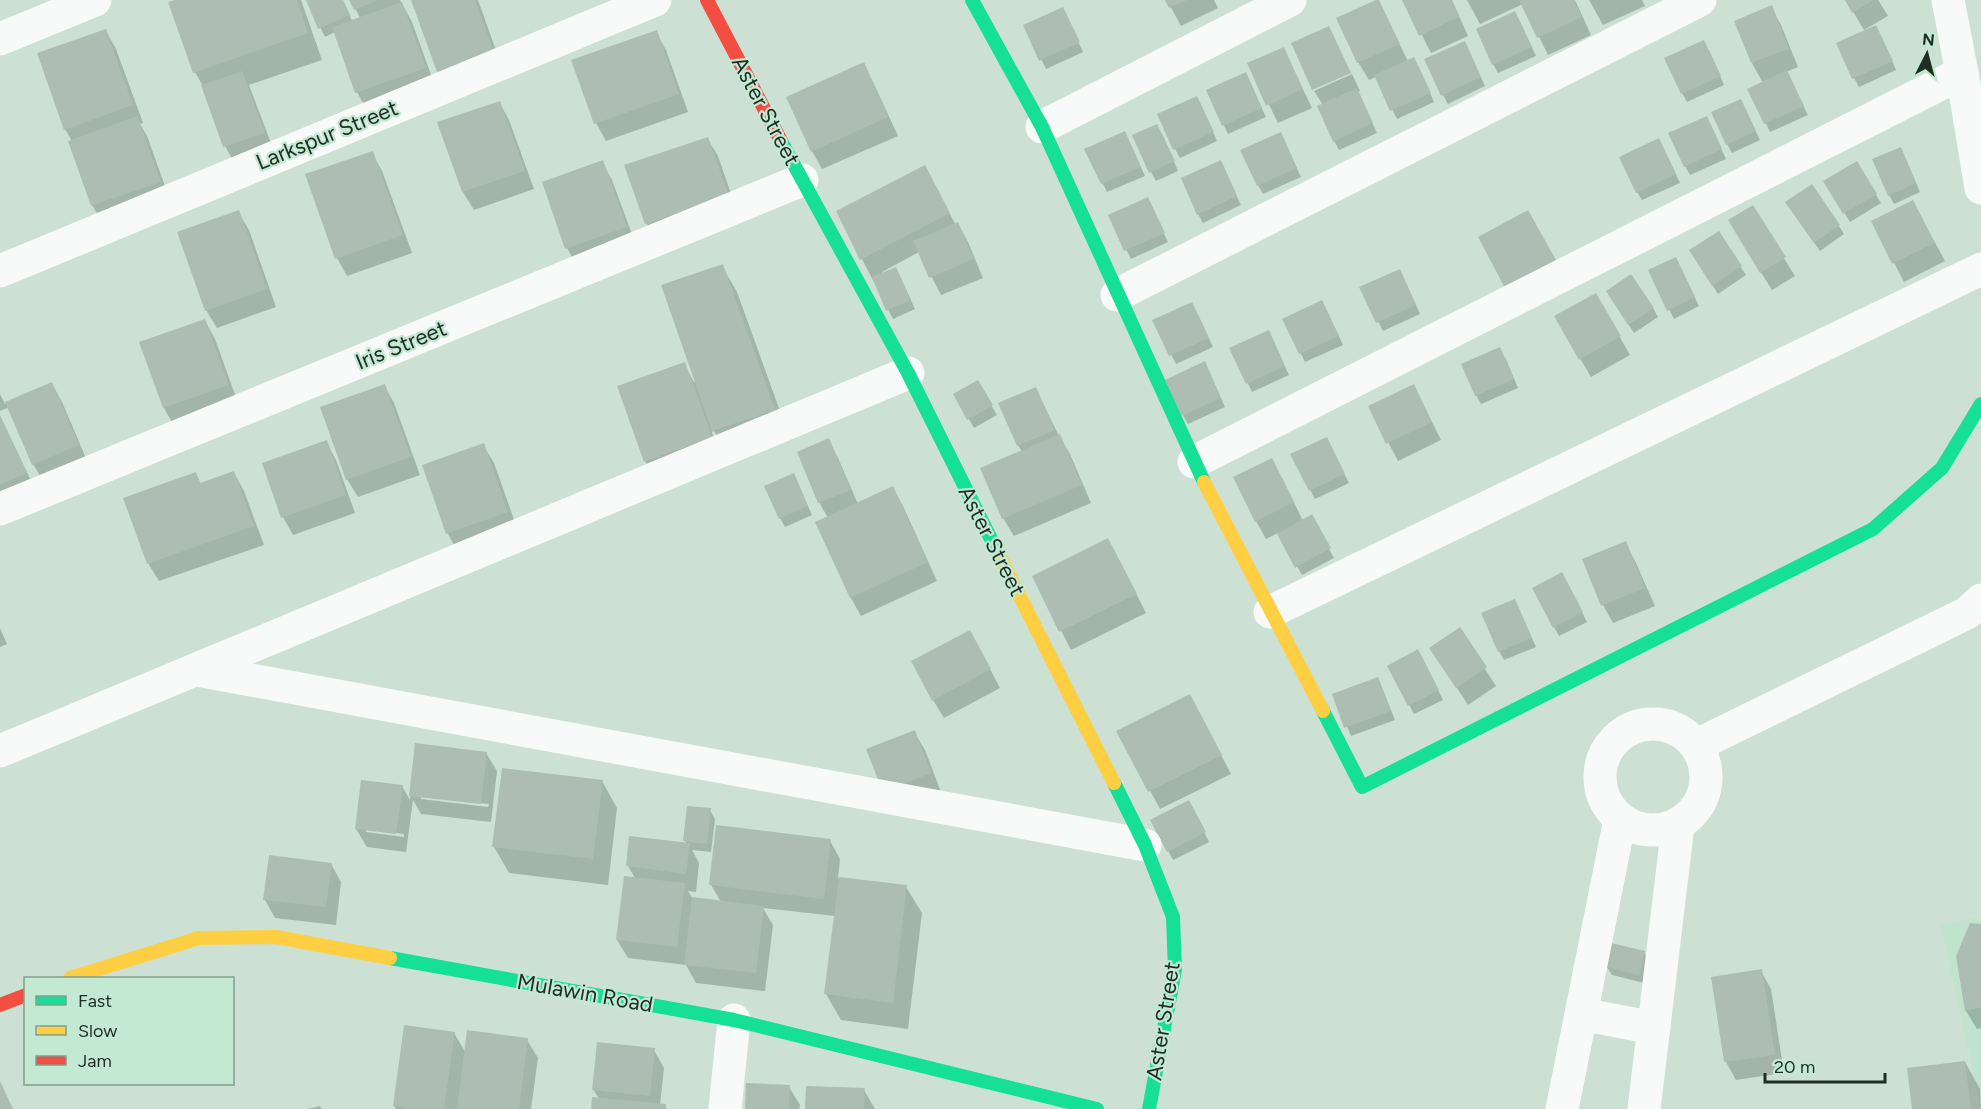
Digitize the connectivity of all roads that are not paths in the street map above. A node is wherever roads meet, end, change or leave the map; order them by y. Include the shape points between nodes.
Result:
1 (95, 0) edge
2 (655, 0) edge
3 (707, 0) edge
4 (972, 0) edge
5 (1290, 0) edge
6 (1700, 0) edge
7 (1948, 0) edge
8 (0, 39) edge
9 (1962, 73) junction
10 (1042, 127) junction
11 (802, 180) junction
12 (1981, 188) edge
13 (1981, 269) edge
14 (0, 271) edge
15 (1117, 295) junction
16 (908, 373) junction
17 (1981, 404) edge
18 (1194, 462) junction
19 (0, 509) edge
20 (1981, 600) edge
21 (1270, 612) junction
22 (197, 670) junction
23 (1697, 745) junction
24 (0, 751) edge
25 (1620, 819) junction
26 (1678, 825) junction
27 (1144, 845) junction
28 (73, 977) edge
29 (24, 996) edge
30 (0, 1005) edge
31 (1581, 1014) junction
32 (734, 1020) junction
33 (1654, 1028) junction
34 (725, 1109) edge
35 (1097, 1109) edge
36 (1149, 1109) edge
37 (1562, 1109) edge
38 (1644, 1109) edge

1 - 8 street
2 - 14 street, Larkspur Street
3 - 11 street, Aster Street
4 - 10 street
5 - 10 street
6 - 15 street
7 - 9 street
9 - 12 street
9 - 18 street
10 - 15 street
11 - 16 street, Aster Street
11 - 19 street, Iris Street
13 - 21 street
15 - 18 street
16 - 22 street
16 - 27 street, Aster Street
17 - 21 street via 1942,468 1873,529 1362,787
18 - 21 street
20 - 23 street via 1967,613
22 - 24 street
22 - 27 street
23 - 25 street via 1681,730 1659,723 1635,726 1616,738 1603,756 1599,779 1605,801
23 - 26 street via 1707,766 1706,789 1696,810
25 - 26 street via 1648,830
25 - 31 street
26 - 33 street
27 - 36 street, Aster Street via 1173,917 1175,970
28 - 32 street, Mulawin Road via 200,938 276,937
29 - 30 street
31 - 33 street
31 - 37 street
32 - 34 street
32 - 35 street, Mulawin Road
33 - 38 street

